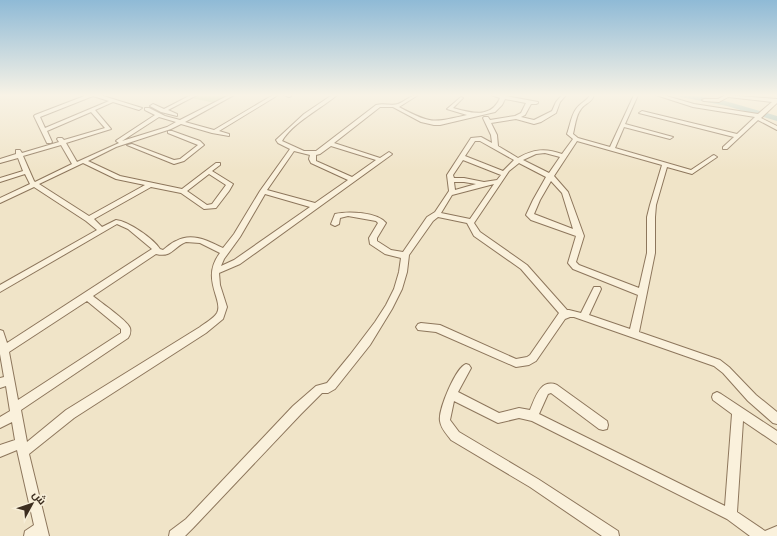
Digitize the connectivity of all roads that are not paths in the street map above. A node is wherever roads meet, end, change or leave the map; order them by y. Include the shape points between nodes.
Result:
1 (39, 120) edge
2 (69, 120) edge
3 (101, 120) edge
4 (150, 120) edge
5 (182, 120) edge
6 (234, 120) edge
7 (301, 120) edge
8 (361, 120) edge
9 (424, 120) edge
10 (455, 120) edge
11 (499, 120) edge
12 (527, 120) edge
13 (541, 120) edge
14 (573, 120) edge
15 (624, 120) edge
16 (672, 120) edge
17 (755, 120) edge
18 (767, 120) edge
19 (187, 121) junction
20 (488, 122) joint
21 (622, 125) junction
22 (220, 128) junction
23 (777, 128) edge
24 (44, 131) junction
25 (170, 132) junction
26 (214, 132) junction
27 (233, 132) dead end
28 (227, 135) dead end
29 (739, 136) junction
30 (670, 137) dead end
31 (576, 139) junction
32 (61, 141) junction
33 (49, 142) junction
34 (128, 144) junction
35 (331, 144) junction
36 (495, 147) junction
37 (612, 148) junction
38 (725, 148) dead end
39 (294, 150) junction
40 (104, 151) junction
41 (19, 153) junction
42 (313, 154) junction
43 (389, 154) dead end
44 (0, 156) edge
45 (564, 156) junction
46 (714, 156) dead end
47 (461, 157) junction
48 (381, 160) junction
49 (518, 160) junction
50 (0, 161) edge
51 (87, 162) junction
52 (218, 164) dead end
53 (665, 164) junction
54 (76, 165) junction
55 (26, 172) junction
56 (209, 172) junction
57 (505, 174) junction
58 (551, 177) junction
59 (0, 180) edge
60 (352, 180) junction
61 (450, 180) junction
62 (500, 181) junction
63 (483, 184) junction
64 (148, 186) junction
65 (37, 187) junction
66 (183, 191) junction
67 (263, 191) junction
68 (450, 194) junction
69 (0, 201) edge
70 (316, 206) junction
71 (437, 214) junction
72 (89, 220) junction
73 (470, 222) junction
74 (335, 224) dead end
75 (101, 230) junction
76 (578, 233) junction
77 (155, 251) junction
78 (224, 252) junction
79 (405, 254) junction
80 (215, 272) junction
81 (0, 289) edge
82 (597, 289) dead end
83 (642, 293) junction
84 (87, 296) junction
85 (565, 314) junction
86 (584, 317) junction
87 (421, 328) dead end
88 (0, 334) edge
89 (634, 334) junction
90 (4, 350) junction
91 (466, 368) dead end
92 (5, 381) edge
93 (453, 394) junction
94 (717, 397) dead end
95 (15, 411) junction
96 (738, 411) junction
97 (533, 416) junction
98 (777, 419) edge
99 (0, 424) edge
100 (602, 425) dead end
101 (777, 438) edge
102 (22, 448) junction
103 (0, 451) edge
104 (731, 515) junction
105 (42, 532) edge
106 (777, 532) edge
107 (30, 536) edge
108 (175, 536) edge
109 (612, 536) edge
110 (761, 536) edge
111 (769, 536) edge

1 - 24 street
2 - 24 street
3 - 32 street via 108,129
4 - 40 street
5 - 19 street
6 - 22 street
7 - 39 street via 279,140
8 - 35 street
9 - 10 street via 440,123
11 - 20 street
12 - 13 street
14 - 31 street via 570,134
15 - 21 street
16 - 29 street
17 - 29 street
18 - 23 street
19 - 22 street
19 - 25 street
19 - 26 street
19 - 34 street
20 - 36 street via 494,135
21 - 30 street
21 - 37 street
22 - 26 street
22 - 27 street
24 - 33 street
25 - 34 street
25 - 34 street via 201,145 182,160 174,162
26 - 28 street
29 - 38 street
31 - 37 street
31 - 45 street
32 - 33 street
32 - 41 street
32 - 54 street
33 - 41 street
34 - 40 street
34 - 51 street
35 - 42 street via 318,154
35 - 48 street
36 - 47 street via 481,139 473,139
36 - 49 street
37 - 53 street
39 - 42 street
39 - 67 street
40 - 51 street
41 - 44 street
41 - 50 street
41 - 55 street
42 - 60 street via 313,162
43 - 48 street
45 - 49 street via 541,150
45 - 58 street
46 - 53 street via 692,172
47 - 57 street
47 - 61 street via 450,175
48 - 60 street
49 - 57 street
49 - 58 street
51 - 54 street
51 - 64 street via 118,178
51 - 65 street
52 - 56 street
53 - 83 street via 652,211 651,253
54 - 65 street
55 - 59 street
55 - 65 street
56 - 66 street
56 - 66 street via 230,184 214,206 206,207
57 - 62 street
58 - 76 street via 567,197
58 - 76 street via 533,204 530,215
60 - 70 street
61 - 63 street
61 - 68 street
62 - 63 street
62 - 73 street
63 - 68 street
64 - 66 street
64 - 72 street
65 - 69 street
65 - 72 street
67 - 70 street
67 - 78 street
68 - 71 street
70 - 80 street via 237,262
71 - 73 street
71 - 79 street via 430,219
72 - 75 street
73 - 85 street via 477,234 524,267
74 - 79 street via 337,216 345,214 378,220 382,223 373,238 374,244 400,255
75 - 77 street via 113,222 120,221 154,247
75 - 81 street
76 - 83 street via 580,236 573,265
77 - 78 street via 164,253 180,242 191,239 200,240
77 - 84 street
78 - 80 street
79 - 108 street via 402,278 390,304 372,332 330,386 320,389 297,410
80 - 102 street via 216,289 223,308 222,314 216,320
82 - 86 street
83 - 89 street
84 - 90 street
84 - 95 street via 124,326 125,335
85 - 86 street
85 - 87 street via 533,358 523,363 516,363 437,328
86 - 89 street
88 - 90 street
89 - 98 street via 717,363
90 - 92 street
91 - 93 street
92 - 95 street
93 - 97 street via 498,418 519,413
93 - 109 street via 445,420 447,427 455,436 534,483
94 - 96 street
95 - 99 street
95 - 102 street
96 - 101 street
96 - 104 street
97 - 100 street via 544,391 553,388
97 - 104 street
102 - 103 street
102 - 105 street
104 - 110 street
105 - 107 street
106 - 111 street

